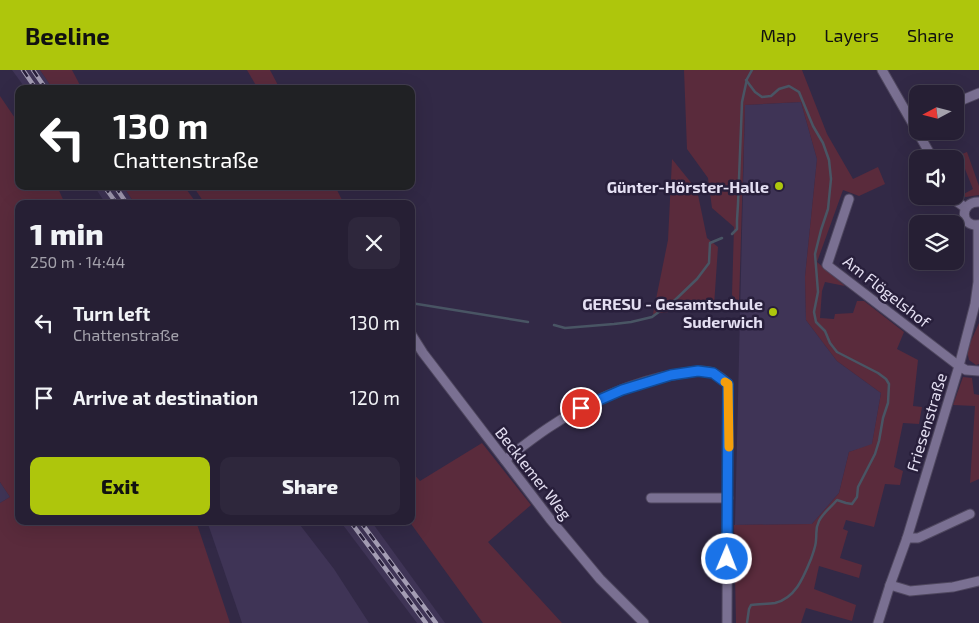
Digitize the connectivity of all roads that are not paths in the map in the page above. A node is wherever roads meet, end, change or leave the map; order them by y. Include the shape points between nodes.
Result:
1 (882, 70) edge
2 (979, 93) edge
3 (964, 99) edge
4 (909, 112) edge
5 (849, 199) dead end
6 (979, 202) edge
7 (961, 205) edge
8 (966, 208) junction
9 (978, 225) edge
10 (415, 340) edge
11 (959, 366) junction
12 (979, 371) edge
13 (505, 460) junction
14 (650, 498) dead end
15 (728, 498) junction
16 (970, 514) dead end
17 (907, 538) junction
18 (979, 581) edge
19 (890, 585) junction
20 (644, 623) edge
21 (727, 623) edge
22 (878, 623) edge

1 - 4 street
2 - 3 street
5 - 11 street, Am Flögelshof via 827,265
6 - 8 street
7 - 8 street
8 - 9 street via 966,219 970,224
9 - 11 street, Friesenstraße via 978,282
10 - 13 street, Becklemer Weg
11 - 12 street
11 - 17 street, Friesenstraße
13 - 15 street via 581,408 622,390 671,375 698,371 713,373 728,384
13 - 20 street, Becklemer Weg via 600,579
14 - 15 street
15 - 21 street
16 - 17 street via 918,538
17 - 19 street, Friesenstraße
18 - 19 street via 910,591
19 - 22 street, Friesenstraße

